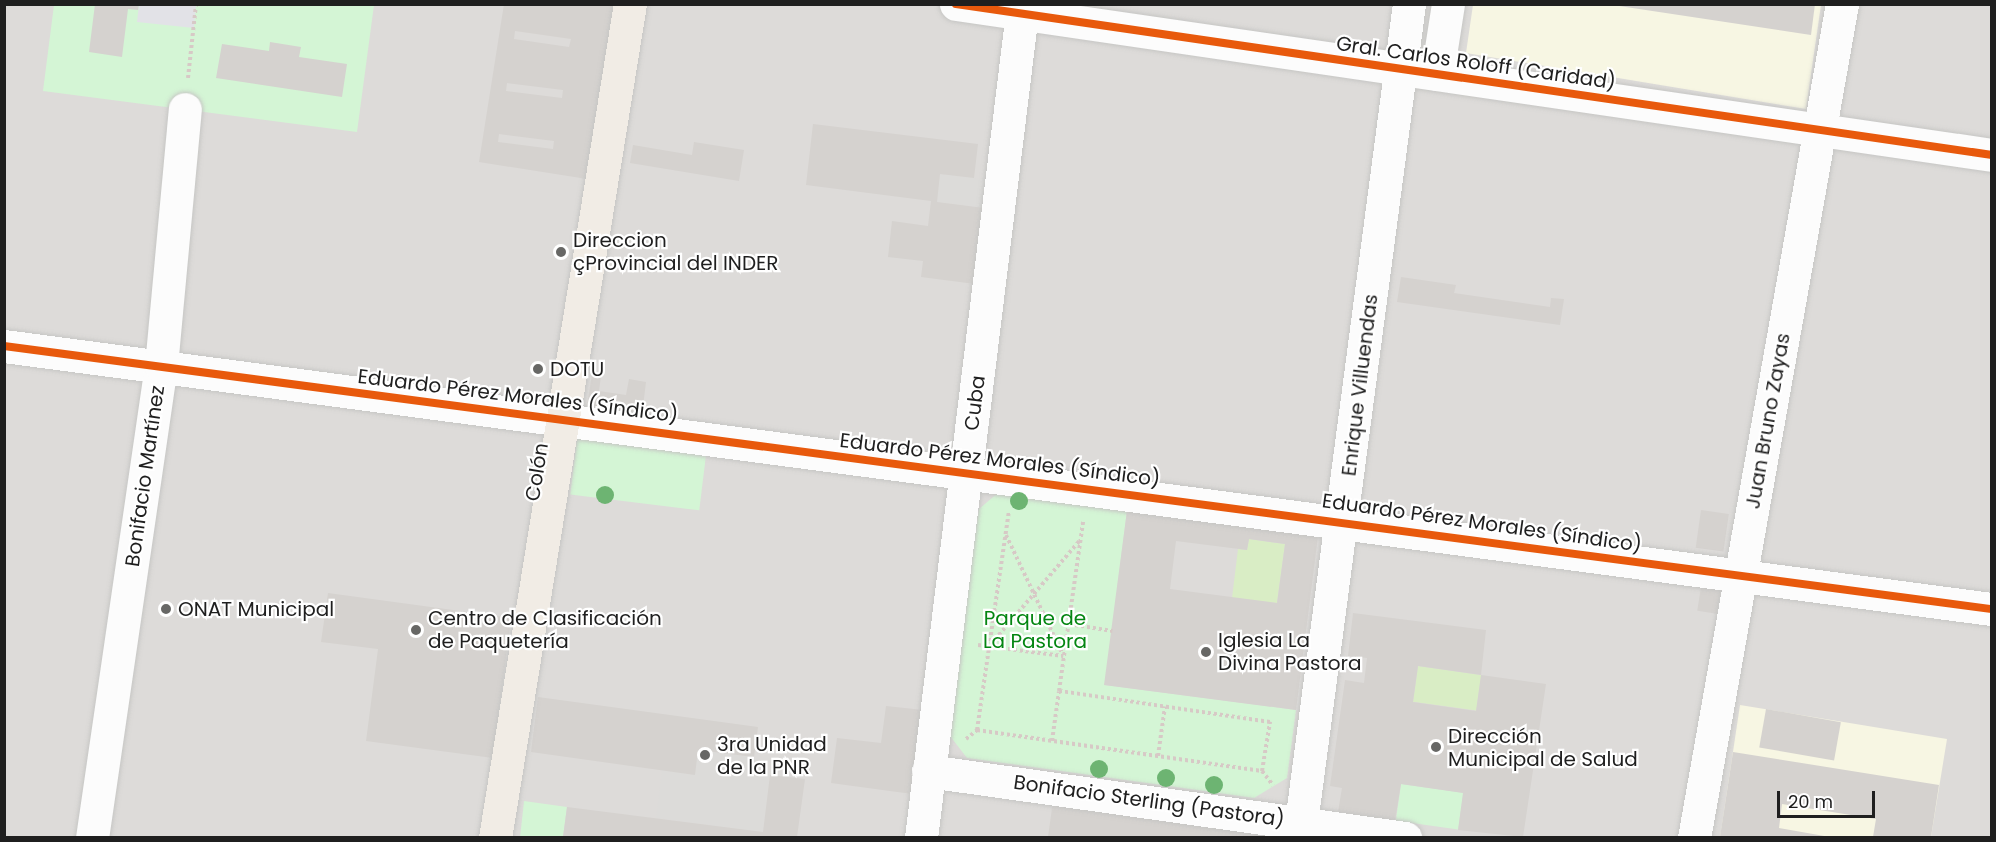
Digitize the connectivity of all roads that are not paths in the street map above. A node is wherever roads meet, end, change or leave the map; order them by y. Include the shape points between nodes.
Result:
1 (630, 4) edge
2 (957, 4) edge
3 (1409, 4) edge
4 (1448, 4) edge
5 (1842, 4) edge
6 (1022, 9) edge
7 (1400, 69) junction
8 (1437, 74) junction
9 (185, 110) road end
10 (1820, 130) junction
11 (1992, 155) edge
12 (4, 346) edge
13 (161, 366) junction
14 (563, 419) junction
15 (967, 472) junction
16 (1343, 521) junction
17 (1742, 574) junction
18 (1992, 609) edge
19 (928, 771) junction
20 (1300, 829) edge
21 (92, 837) edge
22 (495, 837) edge
23 (921, 837) edge
24 (1405, 837) edge
25 (1694, 837) edge

1 - 14 main road, Colón
2 - 6 street, Gral. Carlos Roloff (Caridad)
3 - 7 street, Enrique Villuendas
4 - 8 street
5 - 10 street, Juan Bruno Zayas
6 - 7 street, Gral. Carlos Roloff (Caridad)
6 - 15 street, Cuba
7 - 8 street, Gral. Carlos Roloff (Caridad)
7 - 16 street, Enrique Villuendas
8 - 10 street, Gral. Carlos Roloff (Caridad)
9 - 13 street, Bonifacio Martínez
10 - 11 street, Gral. Carlos Roloff (Caridad)
10 - 17 street, Juan Bruno Zayas
12 - 13 street, Eduardo Pérez Morales (Síndico)
13 - 14 street, Eduardo Pérez Morales (Síndico)
13 - 21 street, Bonifacio Martínez
14 - 15 street, Eduardo Pérez Morales (Síndico)
14 - 22 main road, Colón
15 - 16 street, Eduardo Pérez Morales (Síndico)
15 - 19 street, Cuba
16 - 17 street, Eduardo Pérez Morales (Síndico)
16 - 20 street, Enrique Villuendas
17 - 18 street, Eduardo Pérez Morales (Síndico)
17 - 25 street, Juan Bruno Zayas
19 - 20 street, Bonifacio Sterling (Pastora)
19 - 23 street, Cuba
20 - 24 street, Bonifacio Sterling (Pastora)

